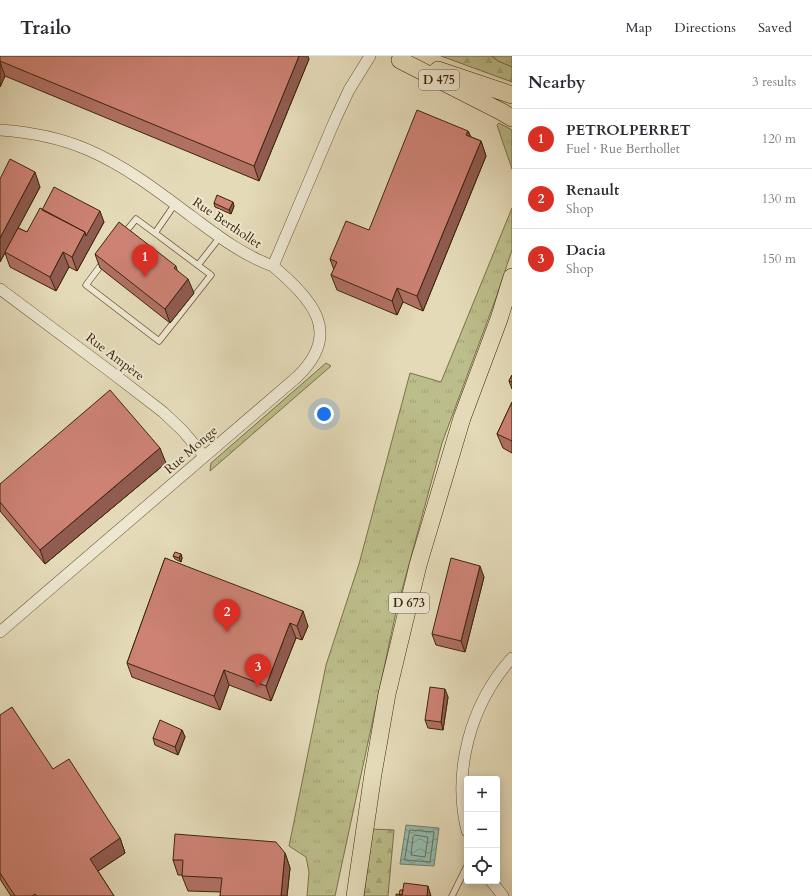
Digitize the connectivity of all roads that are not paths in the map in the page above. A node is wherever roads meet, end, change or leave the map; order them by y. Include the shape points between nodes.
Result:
1 (370, 56) edge
2 (396, 58) edge
3 (512, 95) edge
4 (512, 118) edge
5 (0, 130) edge
6 (175, 204) junction
7 (155, 233) junction
8 (220, 237) junction
9 (118, 243) edge
10 (109, 255) edge
11 (198, 265) junction
12 (273, 266) junction
13 (512, 277) edge
14 (0, 289) edge
15 (512, 291) edge
16 (499, 319) junction
17 (204, 456) junction
18 (0, 632) edge
19 (512, 658) edge
20 (464, 814) edge
21 (464, 872) edge
22 (493, 884) edge
23 (355, 896) edge
24 (452, 896) edge
25 (503, 896) edge

1 - 12 street, Rue Berthollet via 349,90 335,120
2 - 3 main road, D 475
2 - 4 main road, D 475
5 - 6 street, Rue Berthollet via 62,140 85,149 119,167
6 - 7 lane
6 - 8 street, Rue Berthollet
7 - 9 lane via 136,219
7 - 11 lane
8 - 11 lane
8 - 12 street, Rue Berthollet via 246,255
10 - 11 lane via 86,285 159,342 211,275
12 - 17 street, Rue Monge via 297,288 314,309 320,327 317,351 297,377
13 - 16 main road, D 673
14 - 17 street, Rue Ampère via 163,412
15 - 16 main road, D 673
16 - 23 main road, D 673 via 462,418 418,565 387,694
17 - 18 street, Rue Monge
19 - 20 street via 487,692 469,737 462,789
21 - 24 lane
22 - 25 street

